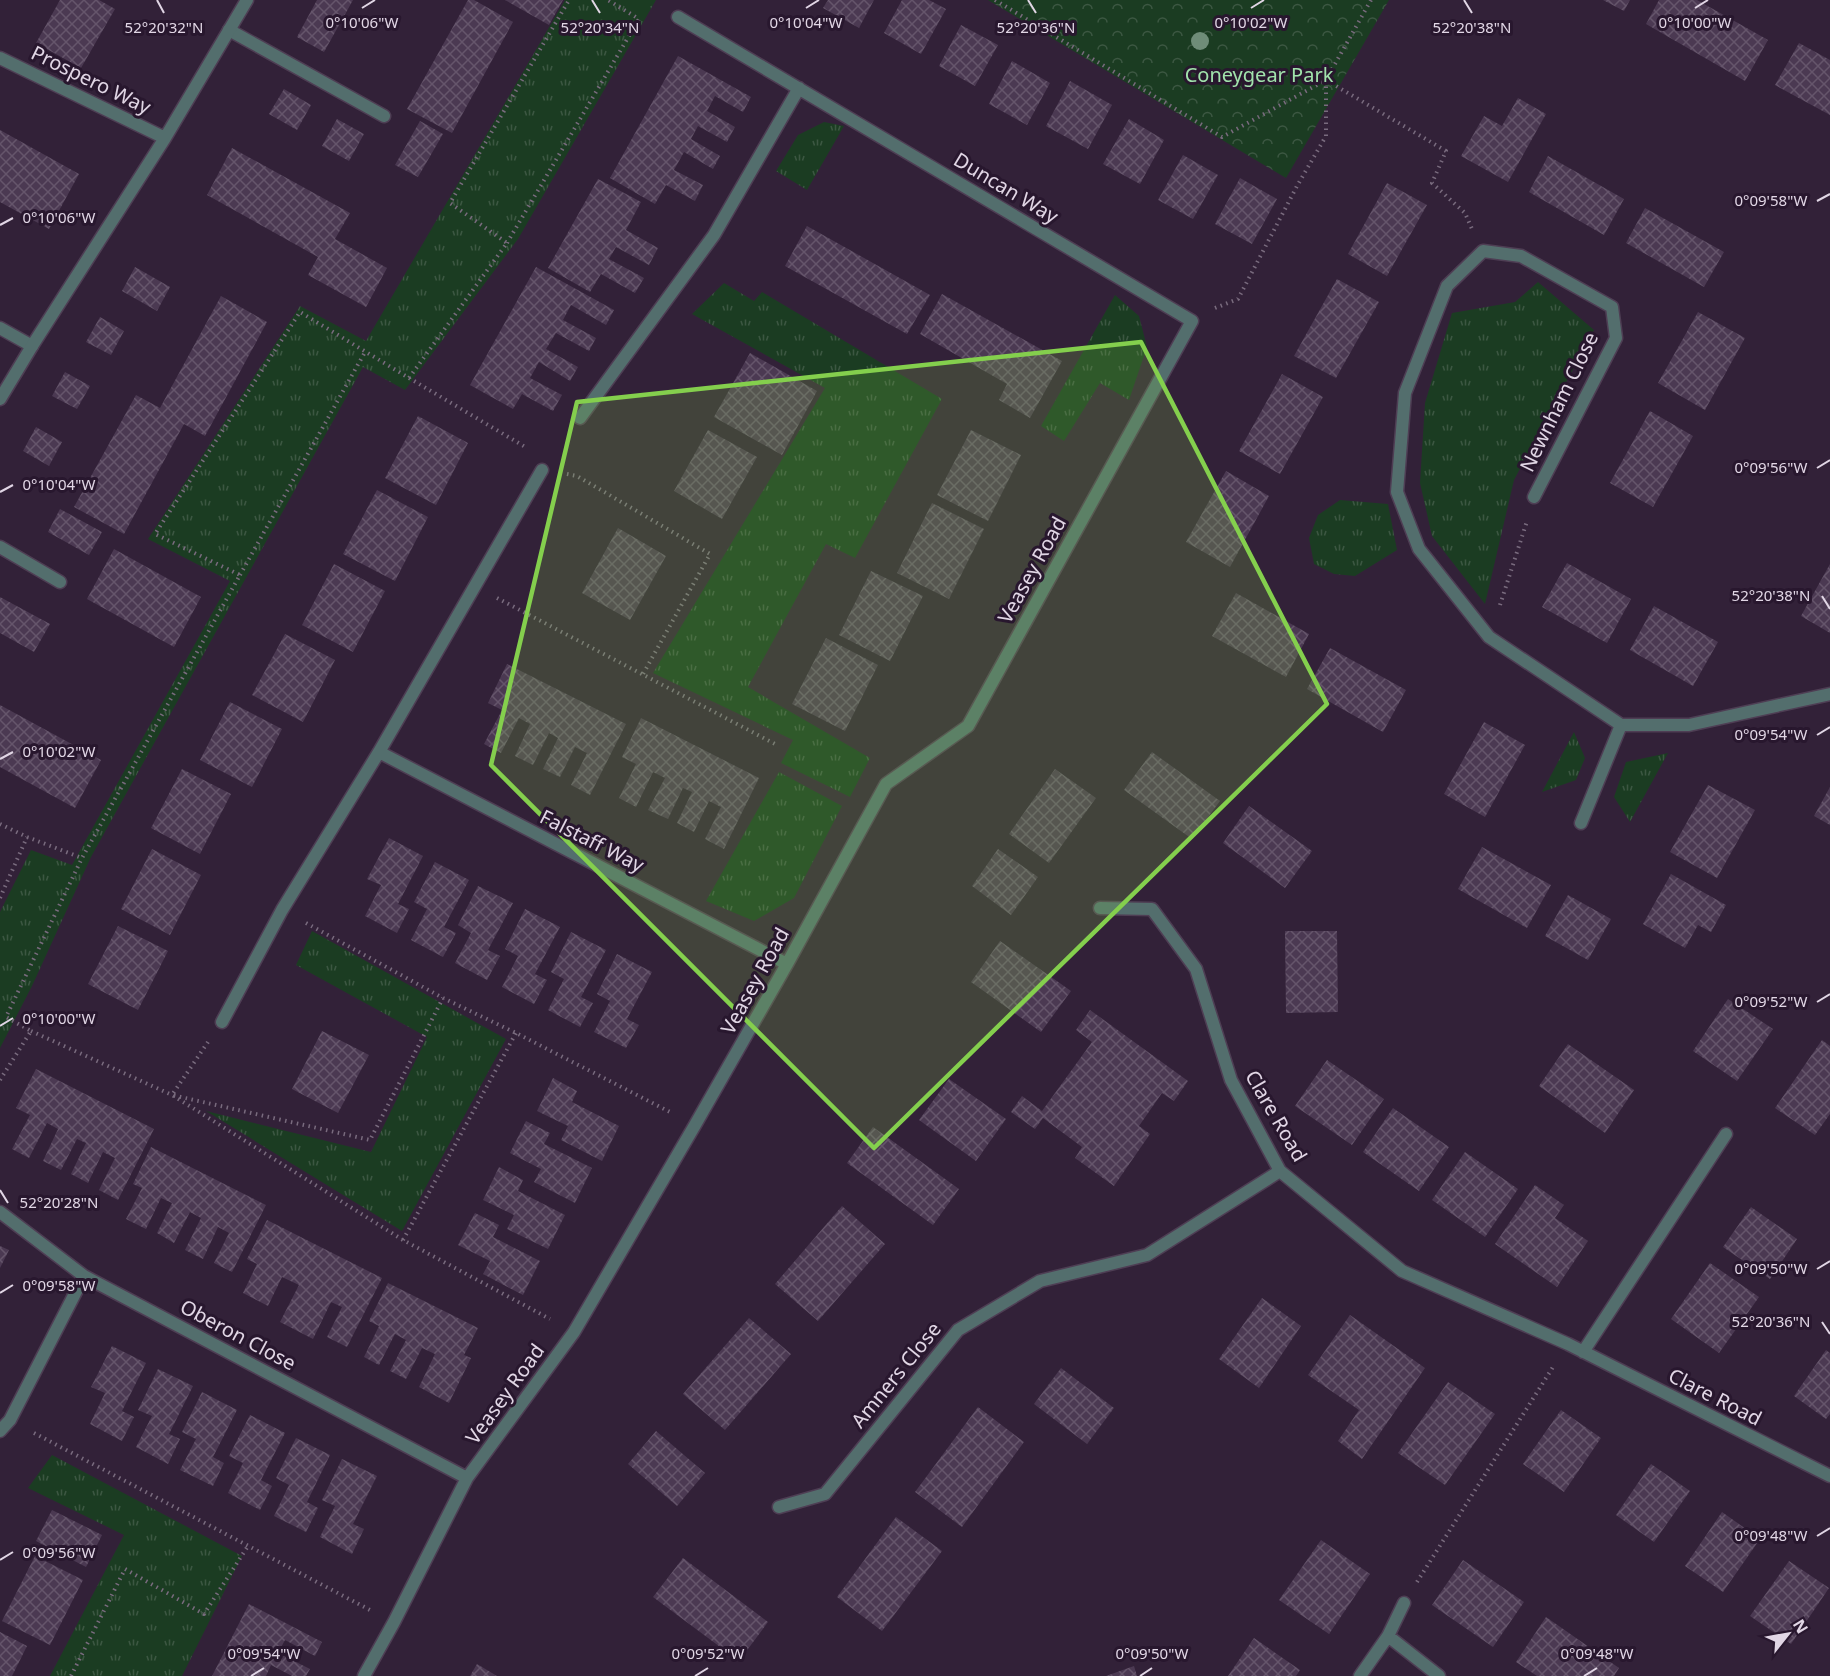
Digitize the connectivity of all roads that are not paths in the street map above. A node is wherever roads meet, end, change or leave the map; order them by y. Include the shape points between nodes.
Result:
1 (247, 0) edge
2 (678, 17) dead end
3 (229, 30) junction
4 (0, 58) edge
5 (799, 88) junction
6 (384, 116) dead end
7 (165, 138) junction
8 (1192, 321) joint
9 (0, 328) edge
10 (32, 346) junction
11 (0, 399) edge
12 (580, 418) dead end
13 (542, 470) road end
14 (1534, 497) road end
15 (0, 547) edge
16 (60, 582) dead end
17 (1830, 694) edge
18 (1621, 725) junction
19 (380, 752) junction
20 (1581, 823) dead end
21 (1100, 908) dead end
22 (787, 964) junction
23 (222, 1022) road end
24 (1726, 1134) dead end
25 (1280, 1171) junction
26 (0, 1212) edge
27 (84, 1276) junction
28 (1583, 1352) junction
29 (0, 1431) edge
30 (1830, 1476) edge
31 (467, 1478) junction
32 (779, 1507) dead end
33 (1404, 1603) road end
34 (1388, 1636) junction
35 (364, 1676) edge
36 (1360, 1676) edge
37 (1439, 1676) edge

1 - 3 street, Prospero Way
2 - 5 street, Duncan Way
3 - 6 street
3 - 7 street, Prospero Way
4 - 7 street, Prospero Way
5 - 8 street, Duncan Way
5 - 12 street via 714,235
7 - 10 street, Prospero Way
8 - 22 street, Veasey Road via 968,726 886,784
9 - 10 street
10 - 11 street, Prospero Way
13 - 19 street
14 - 18 street, Newnham Close via 1616,338 1612,307 1521,256 1483,251 1447,286 1404,393 1397,492 1419,549 1489,637
15 - 16 street
17 - 18 street via 1689,725
18 - 20 street
19 - 22 street, Falstaff Way
19 - 23 street via 282,910
21 - 25 street, Clare Road via 1152,909 1196,969 1231,1080
22 - 31 street, Veasey Road via 574,1332
24 - 28 street
25 - 28 street, Clare Road via 1402,1271
25 - 32 street, Amners Close via 1147,1255 1040,1281 958,1330 825,1494
26 - 27 street, Oberon Close
27 - 29 street
27 - 31 street, Oberon Close
28 - 30 street, Clare Road
31 - 35 street, Veasey Road
33 - 34 street
34 - 36 street
34 - 37 street

